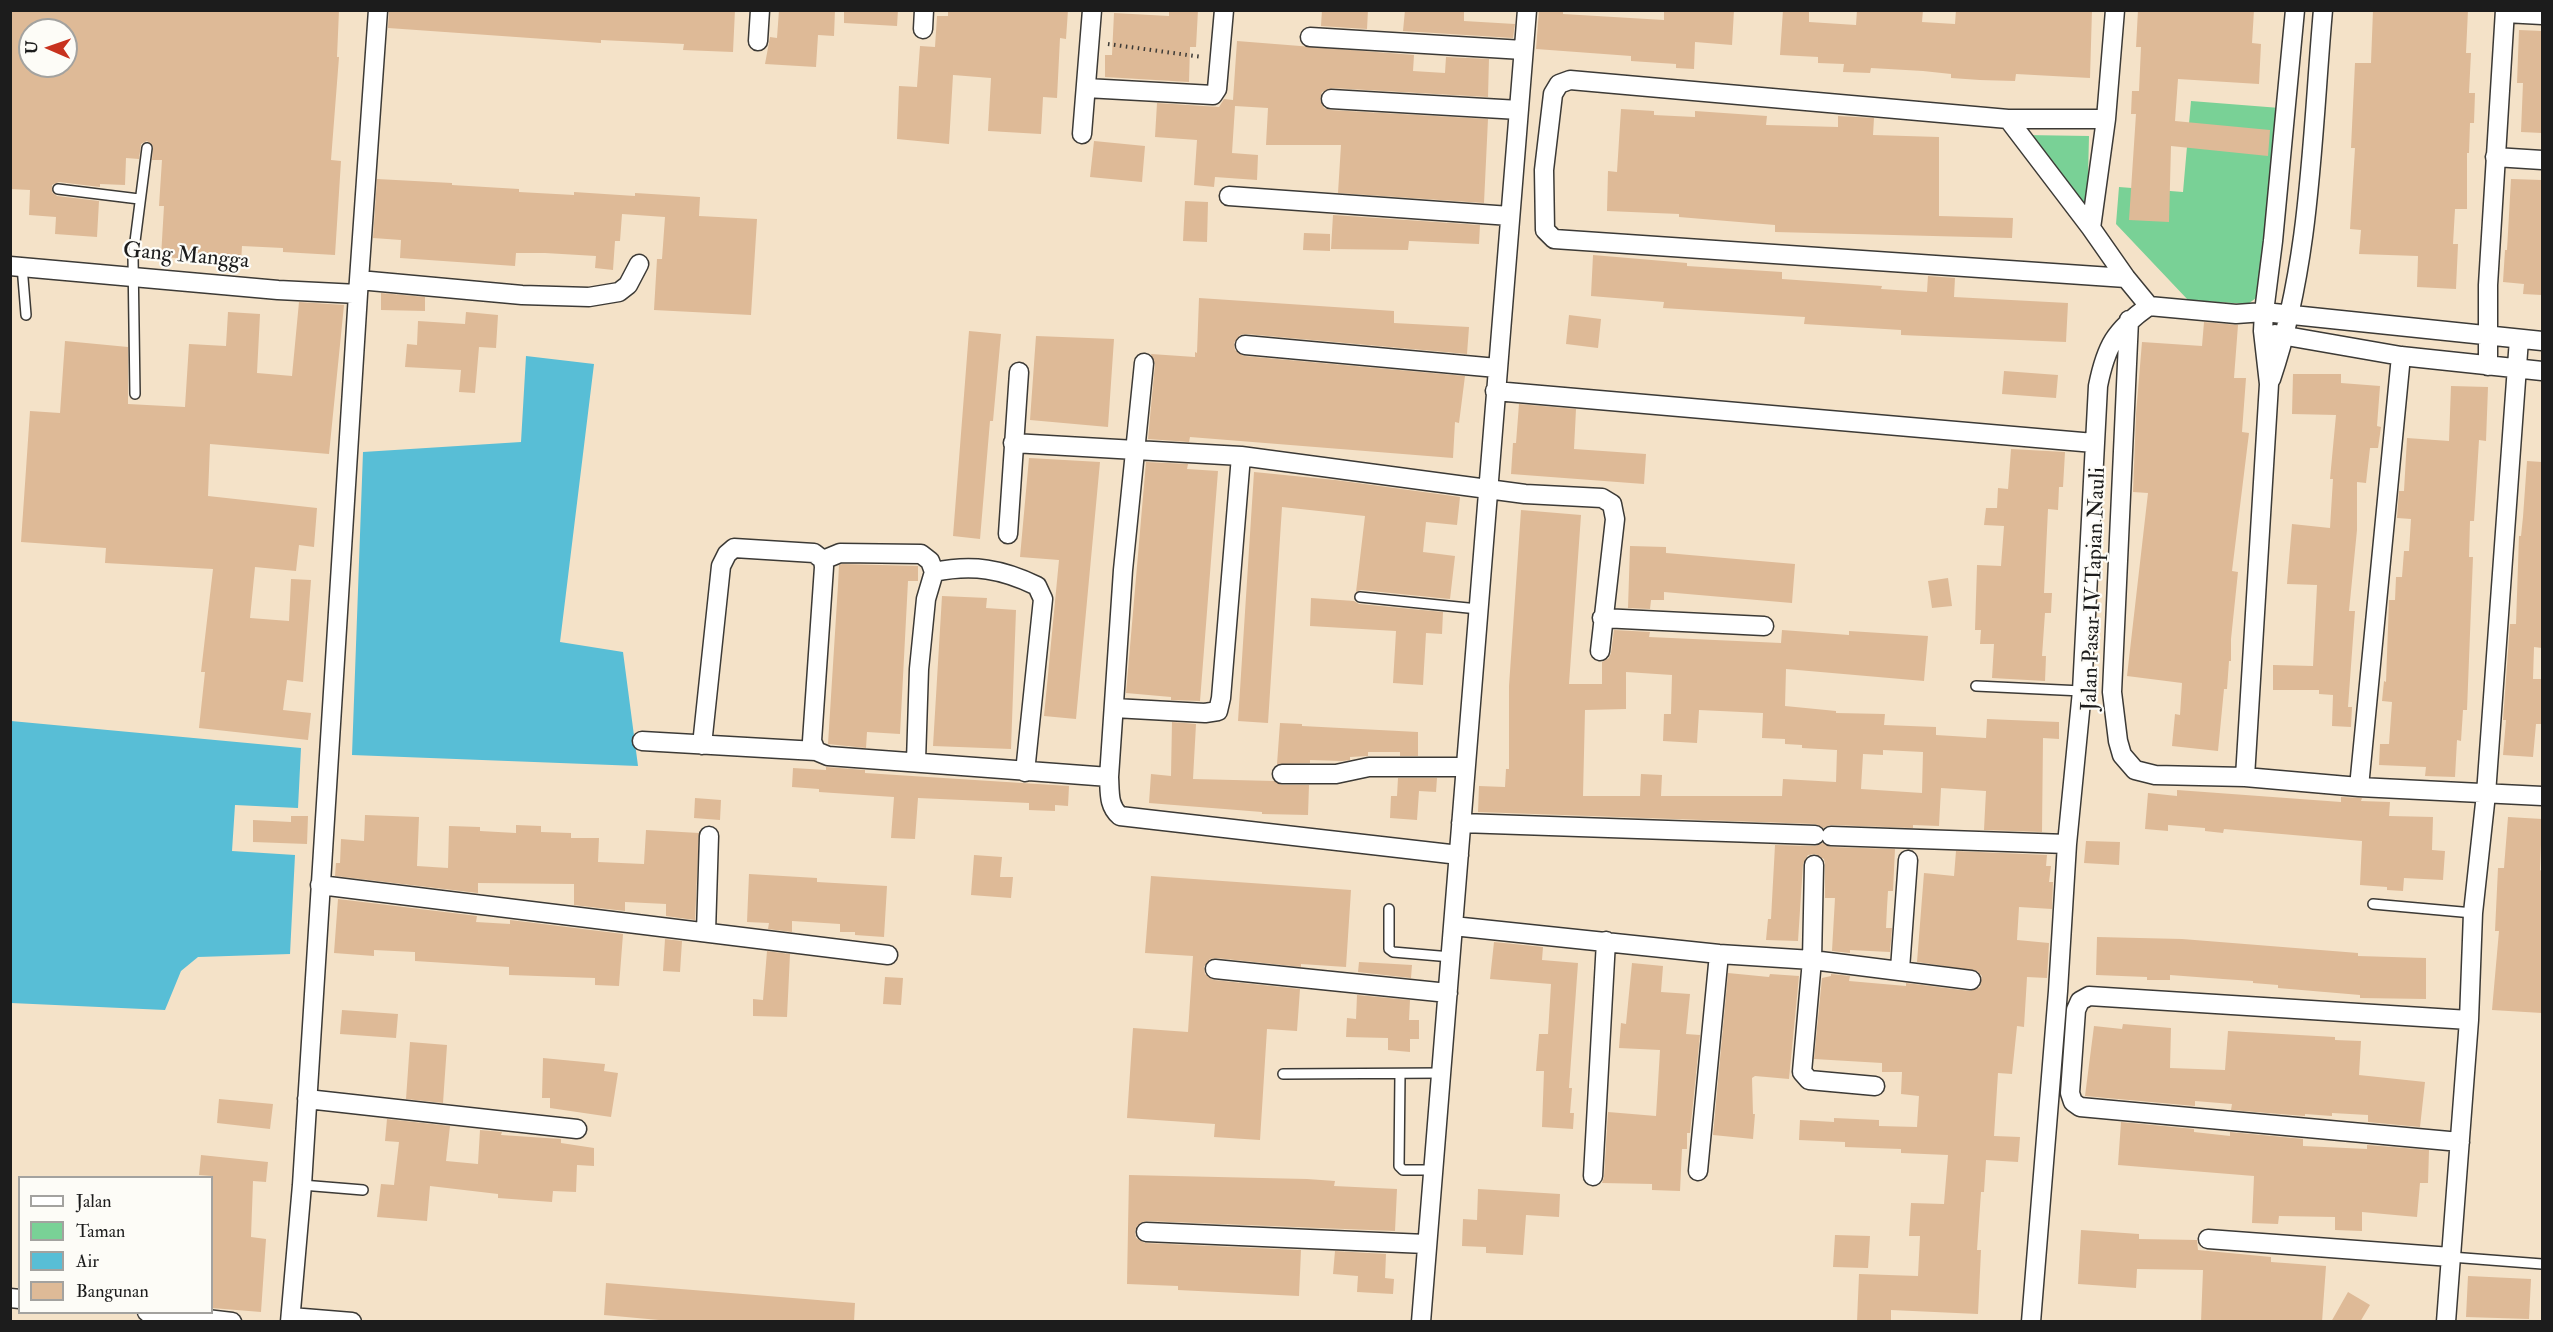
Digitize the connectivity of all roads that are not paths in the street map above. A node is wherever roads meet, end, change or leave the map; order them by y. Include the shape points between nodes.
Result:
1 (378, 10) edge
2 (760, 10) edge
3 (1092, 10) edge
4 (1224, 10) edge
5 (1527, 10) edge
6 (2115, 10) edge
7 (2295, 10) edge
8 (2323, 10) edge
9 (2505, 12) edge
10 (2542, 15) edge
11 (1310, 37) dead end
12 (759, 41) dead end
13 (1523, 50) junction
14 (1086, 88) junction
15 (1331, 99) dead end
16 (1518, 110) junction
17 (2008, 119) junction
18 (2106, 119) junction
19 (1082, 134) dead end
20 (147, 148) dead end
21 (2495, 157) junction
22 (2542, 160) edge
23 (58, 189) dead end
24 (1229, 196) dead end
25 (140, 199) junction
26 (1510, 216) junction
27 (2091, 228) junction
28 (2273, 241) junction
29 (2302, 244) junction
30 (639, 264) dead end
31 (16, 266) edge
32 (133, 276) junction
33 (2126, 278) junction
34 (358, 287) junction
35 (2149, 306) junction
36 (2264, 312) junction
37 (2236, 314) junction
38 (26, 315) dead end
39 (2289, 315) junction
40 (2129, 320) junction
41 (2263, 331) junction
42 (2488, 335) junction
43 (2285, 337) junction
44 (2519, 339) junction
45 (2542, 342) edge
46 (1245, 345) dead end
47 (2401, 356) junction
48 (1144, 363) dead end
49 (2488, 366) junction
50 (1497, 368) junction
51 (2517, 370) junction
52 (2542, 371) edge
53 (1019, 372) dead end
54 (2269, 384) junction
55 (1495, 391) junction
56 (135, 394) dead end
57 (1013, 443) junction
58 (2094, 443) junction
59 (1135, 451) junction
60 (1240, 456) junction
61 (1488, 489) junction
62 (1008, 534) dead end
63 (823, 560) junction
64 (934, 572) junction
65 (1360, 597) dead end
66 (1478, 609) junction
67 (1602, 618) junction
68 (1764, 626) dead end
69 (1600, 651) dead end
70 (1976, 686) dead end
71 (2082, 691) junction
72 (1114, 708) junction
73 (642, 741) dead end
74 (702, 745) junction
75 (816, 751) junction
76 (916, 761) junction
77 (1465, 768) junction
78 (1025, 771) junction
79 (1282, 774) dead end
80 (1109, 777) junction
81 (2245, 777) junction
82 (2359, 787) junction
83 (2486, 794) junction
84 (2542, 796) edge
85 (1461, 824) junction
86 (709, 836) dead end
87 (2067, 844) junction
88 (1459, 855) junction
89 (1908, 860) dead end
90 (1814, 865) dead end
91 (320, 885) junction
92 (2373, 904) dead end
93 (1389, 909) dead end
94 (2473, 913) junction
95 (1453, 926) junction
96 (706, 932) junction
97 (1606, 941) junction
98 (1719, 954) junction
99 (888, 955) dead end
100 (1451, 957) junction
101 (1812, 960) junction
102 (1215, 969) dead end
103 (1900, 969) junction
104 (1971, 980) dead end
105 (1448, 993) junction
106 (2469, 1020) junction
107 (1442, 1073) junction
108 (1283, 1074) dead end
109 (1400, 1074) junction
110 (1875, 1086) dead end
111 (307, 1099) junction
112 (577, 1129) dead end
113 (2460, 1142) junction
114 (1432, 1170) junction
115 (1698, 1171) dead end
116 (1593, 1176) dead end
117 (302, 1185) junction
118 (363, 1190) dead end
119 (1146, 1232) dead end
120 (2208, 1239) dead end
121 (1426, 1244) junction
122 (2451, 1257) junction
123 (2542, 1264) edge
124 (164, 1314) edge
125 (290, 1319) edge
126 (232, 1322) edge
127 (352, 1322) edge
128 (1421, 1322) edge
129 (2031, 1322) edge
130 (2446, 1322) edge

1 - 34 street
2 - 12 street
3 - 14 street
4 - 14 street via 1217,89 1210,96
5 - 13 street
6 - 18 street
7 - 28 street
8 - 29 street
9 - 10 street
9 - 21 street
11 - 13 street
13 - 16 street
14 - 19 street
15 - 16 street
16 - 26 street
17 - 18 street
17 - 27 street
17 - 33 street via 1564,81 1553,94 1544,170 1545,230 1554,239 1589,242
18 - 27 street
20 - 25 lane
21 - 22 street
21 - 42 street
23 - 25 lane
24 - 26 street
25 - 32 lane
26 - 50 street
27 - 33 street
28 - 29 street
28 - 36 street
29 - 39 street
30 - 34 street, Gang Mangga via 628,285 619,292 589,297
31 - 32 street, Gang Mangga
31 - 38 lane
32 - 34 street, Gang Mangga via 278,290
32 - 56 lane
33 - 35 street
34 - 91 street
35 - 37 street
35 - 40 street
36 - 37 street
36 - 39 street
36 - 41 street
37 - 41 street
39 - 42 street
39 - 43 street
40 - 58 street via 2106,352 2098,386
40 - 81 street, Jalan Pasar IV Tapian Nauli via 2112,692 2118,741 2122,755 2135,770 2155,775
41 - 43 street
41 - 54 street
42 - 44 street
42 - 49 street
43 - 47 street
43 - 54 street
44 - 45 street
44 - 51 street
46 - 50 street
47 - 49 street
47 - 82 street
48 - 59 street
49 - 51 street
50 - 55 street
51 - 52 street
51 - 83 street
53 - 57 street
54 - 81 street
55 - 58 street
55 - 61 street
57 - 59 street
57 - 62 street
58 - 71 street
59 - 60 street
59 - 72 street
60 - 61 street
60 - 72 street via 1218,711
61 - 66 street
61 - 67 street via 1602,498 1612,504 1615,519
63 - 64 street via 840,553 921,554 930,561
63 - 74 street via 814,553 802,552 734,548 727,554 721,566
63 - 75 street via 813,741
64 - 76 street via 926,599 920,658
64 - 78 street via 967,568 1004,571 1037,586 1043,600
65 - 66 lane
66 - 77 street
67 - 68 street
67 - 69 street
70 - 71 lane
71 - 87 street
72 - 80 street
73 - 74 street
74 - 75 street
75 - 76 street via 828,756
76 - 78 street
77 - 79 street via 1369,768 1336,774
77 - 85 street
78 - 80 street
80 - 88 street via 1110,802 1120,816
81 - 82 street, Jalan Pasar IV Tapian Nauli
82 - 83 street, Jalan Pasar IV Tapian Nauli
83 - 84 street, Jalan Pasar IV Tapian Nauli
83 - 94 street
85 - 87 street
85 - 88 street
86 - 96 street
87 - 129 street
88 - 95 street
89 - 103 street
90 - 101 street
91 - 96 street
91 - 111 street
92 - 94 lane
93 - 100 lane via 1389,949
94 - 106 street
95 - 97 street
95 - 100 street
96 - 99 street
97 - 98 street
97 - 116 street
98 - 101 street
98 - 115 street
100 - 105 street
101 - 103 street
101 - 110 street via 1804,1076 1809,1080
102 - 105 street
103 - 104 street
105 - 107 street
106 - 113 street
106 - 113 street via 2089,996 2080,1001 2076,1010 2070,1093 2080,1107
107 - 109 lane
107 - 114 street
108 - 109 lane
109 - 114 lane via 1399,1166 1403,1170
111 - 112 street
111 - 117 street
113 - 122 street
114 - 121 street
117 - 118 lane
117 - 125 street
119 - 121 street
120 - 122 street
121 - 128 street
122 - 123 lane
122 - 130 street
124 - 126 street
125 - 127 street

